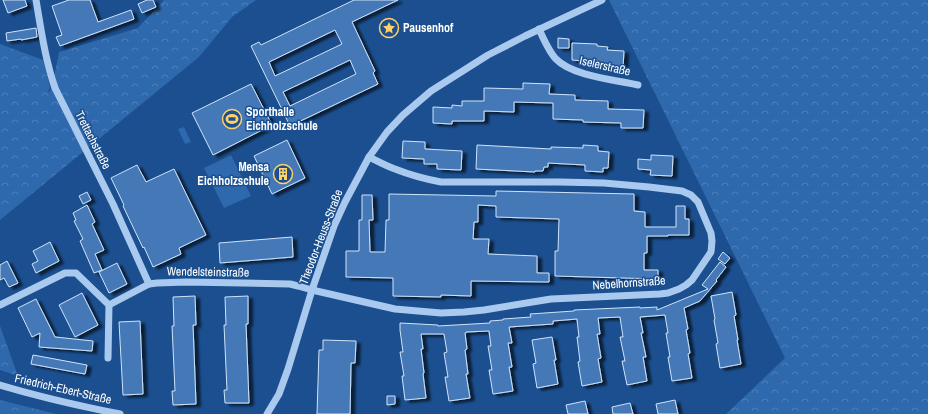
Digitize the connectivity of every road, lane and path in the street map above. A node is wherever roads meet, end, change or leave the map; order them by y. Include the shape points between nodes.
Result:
1 (36, 0) edge
2 (602, 0) edge
3 (539, 30) junction
4 (638, 85) dead end
5 (369, 157) junction
6 (149, 284) junction
7 (312, 290) junction
8 (0, 305) edge
9 (109, 305) junction
10 (108, 358) dead end
11 (0, 386) edge
12 (120, 414) edge
13 (267, 414) edge

1 - 6 street, Trettachstraße via 55,88 113,204
2 - 3 street, Theodor-Heuss-Straße
3 - 4 street, Iselerstraße via 555,59 564,67 582,74
3 - 5 street, Theodor-Heuss-Straße via 488,55 431,92 403,115
5 - 7 street, Theodor-Heuss-Straße via 334,226
5 - 7 street, Nebelhornstraße via 393,169 441,182 589,183 682,191 698,202 710,233 711,252 692,280 679,289 660,294 565,298 441,313 396,310
6 - 7 street, Wendelsteinstraße via 290,284
6 - 9 street, Wendelsteinstraße
7 - 13 street, Theodor-Heuss-Straße via 279,394
8 - 9 street via 65,273 76,273
9 - 10 street
11 - 12 street, Friedrich-Ebert-Straße

